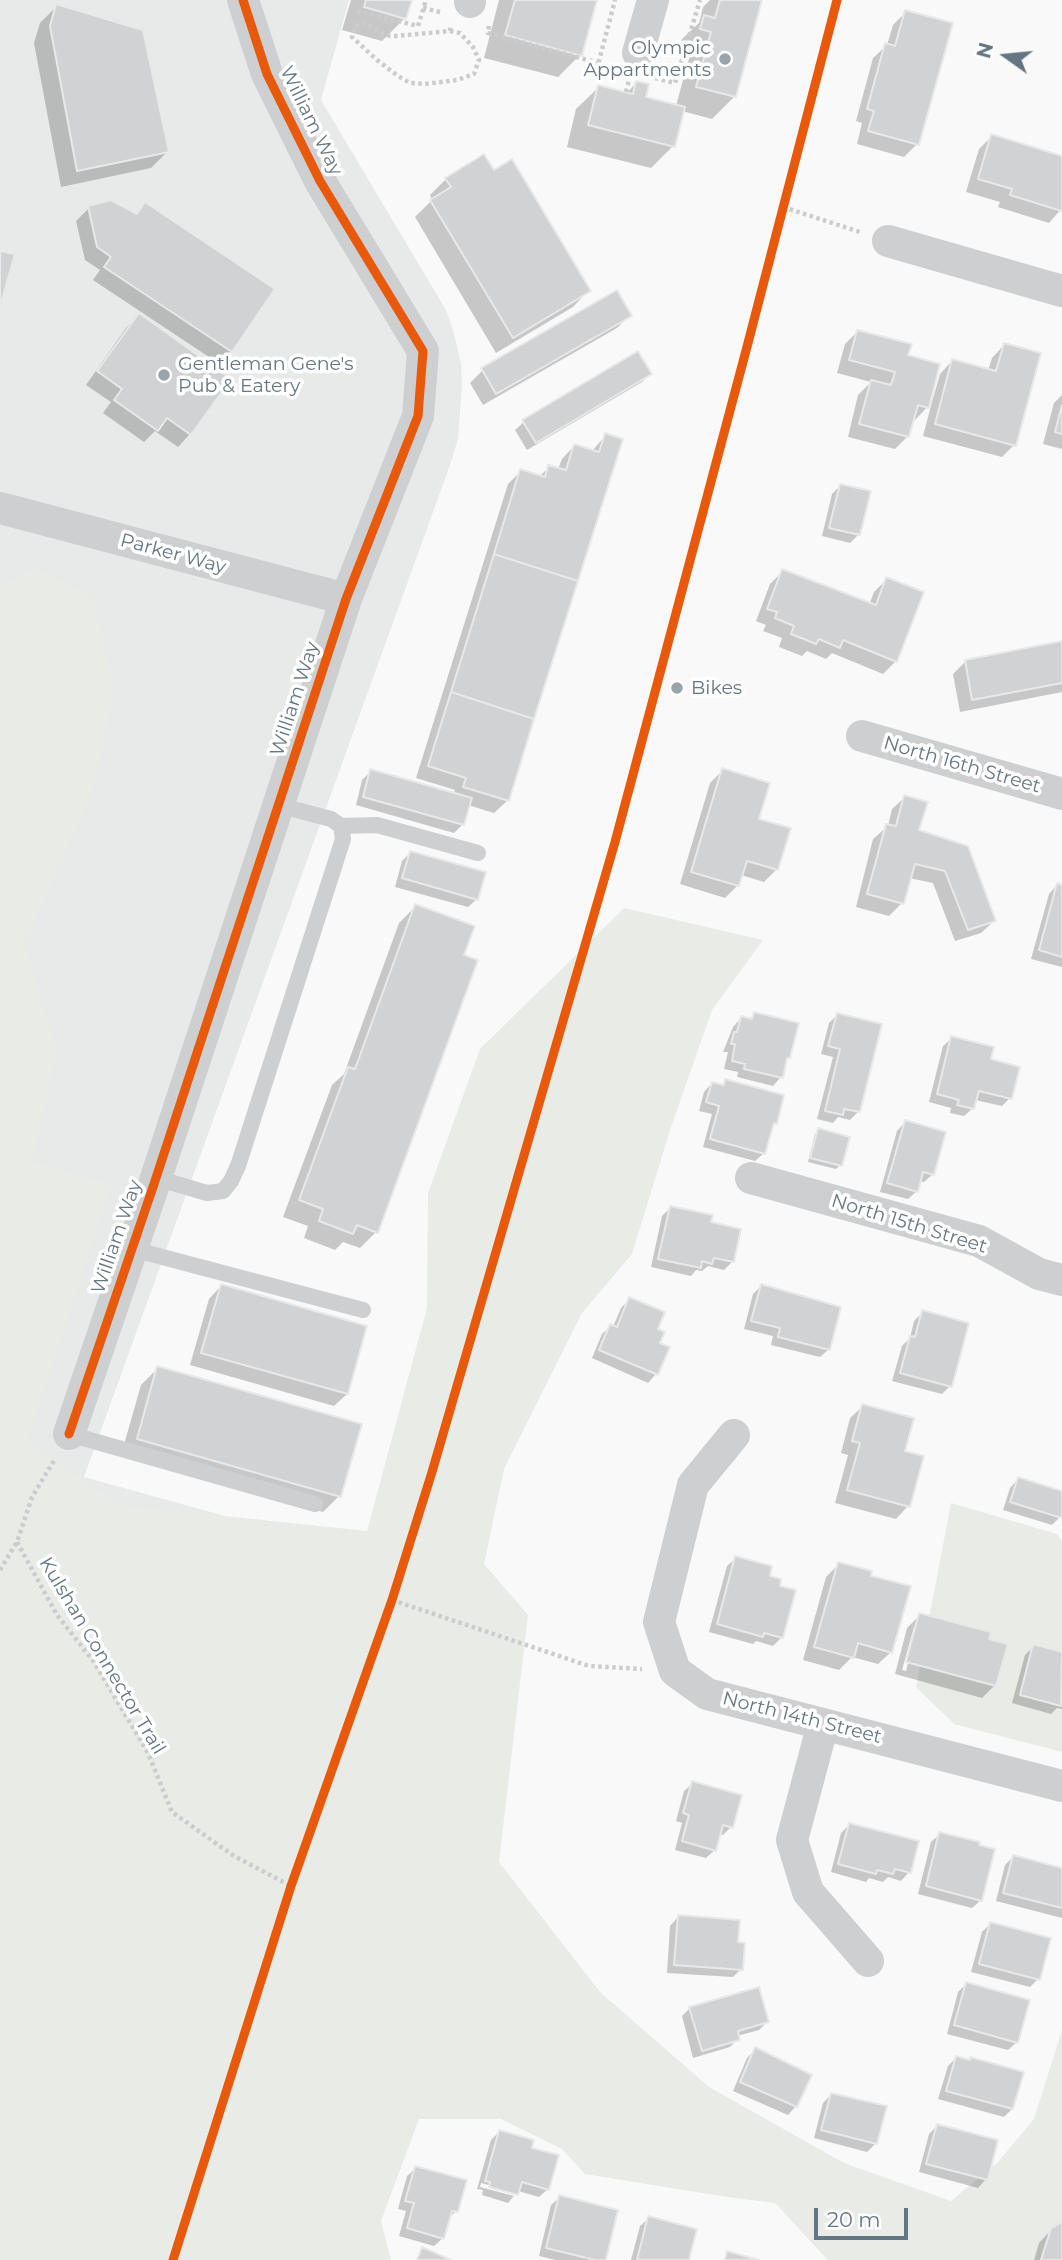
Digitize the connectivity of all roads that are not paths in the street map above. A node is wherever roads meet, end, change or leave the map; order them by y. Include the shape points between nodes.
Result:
1 (243, 0) edge
2 (653, 0) edge
3 (638, 53) dead end
4 (888, 241) road end
5 (1062, 291) edge
6 (0, 508) edge
7 (346, 599) junction
8 (862, 736) dead end
9 (1062, 794) edge
10 (278, 805) junction
11 (341, 826) junction
12 (478, 853) dead end
13 (156, 1178) junction
14 (751, 1178) dead end
15 (132, 1249) junction
16 (1062, 1280) edge
17 (363, 1310) dead end
18 (69, 1434) joint
19 (734, 1435) dead end
20 (316, 1504) dead end
21 (823, 1724) junction
22 (1062, 1786) edge
23 (869, 1961) dead end

1 - 7 street, William Way via 267,74 320,181 423,351 418,416
2 - 3 street
4 - 5 street
6 - 7 street, Parker Way
7 - 10 street, William Way
8 - 9 street, North 16th Street
10 - 11 lane
10 - 13 street, William Way
11 - 12 lane via 377,825
11 - 13 lane via 343,839 334,873 231,1181 223,1191 207,1193
13 - 15 street, William Way
14 - 16 street, North 15th Street via 979,1241 1039,1274
15 - 17 lane
15 - 18 street, William Way
18 - 20 lane
19 - 21 street, North 14th Street via 693,1485 659,1622 674,1671 707,1694
21 - 22 street, North 14th Street
21 - 23 street via 792,1839 808,1892

